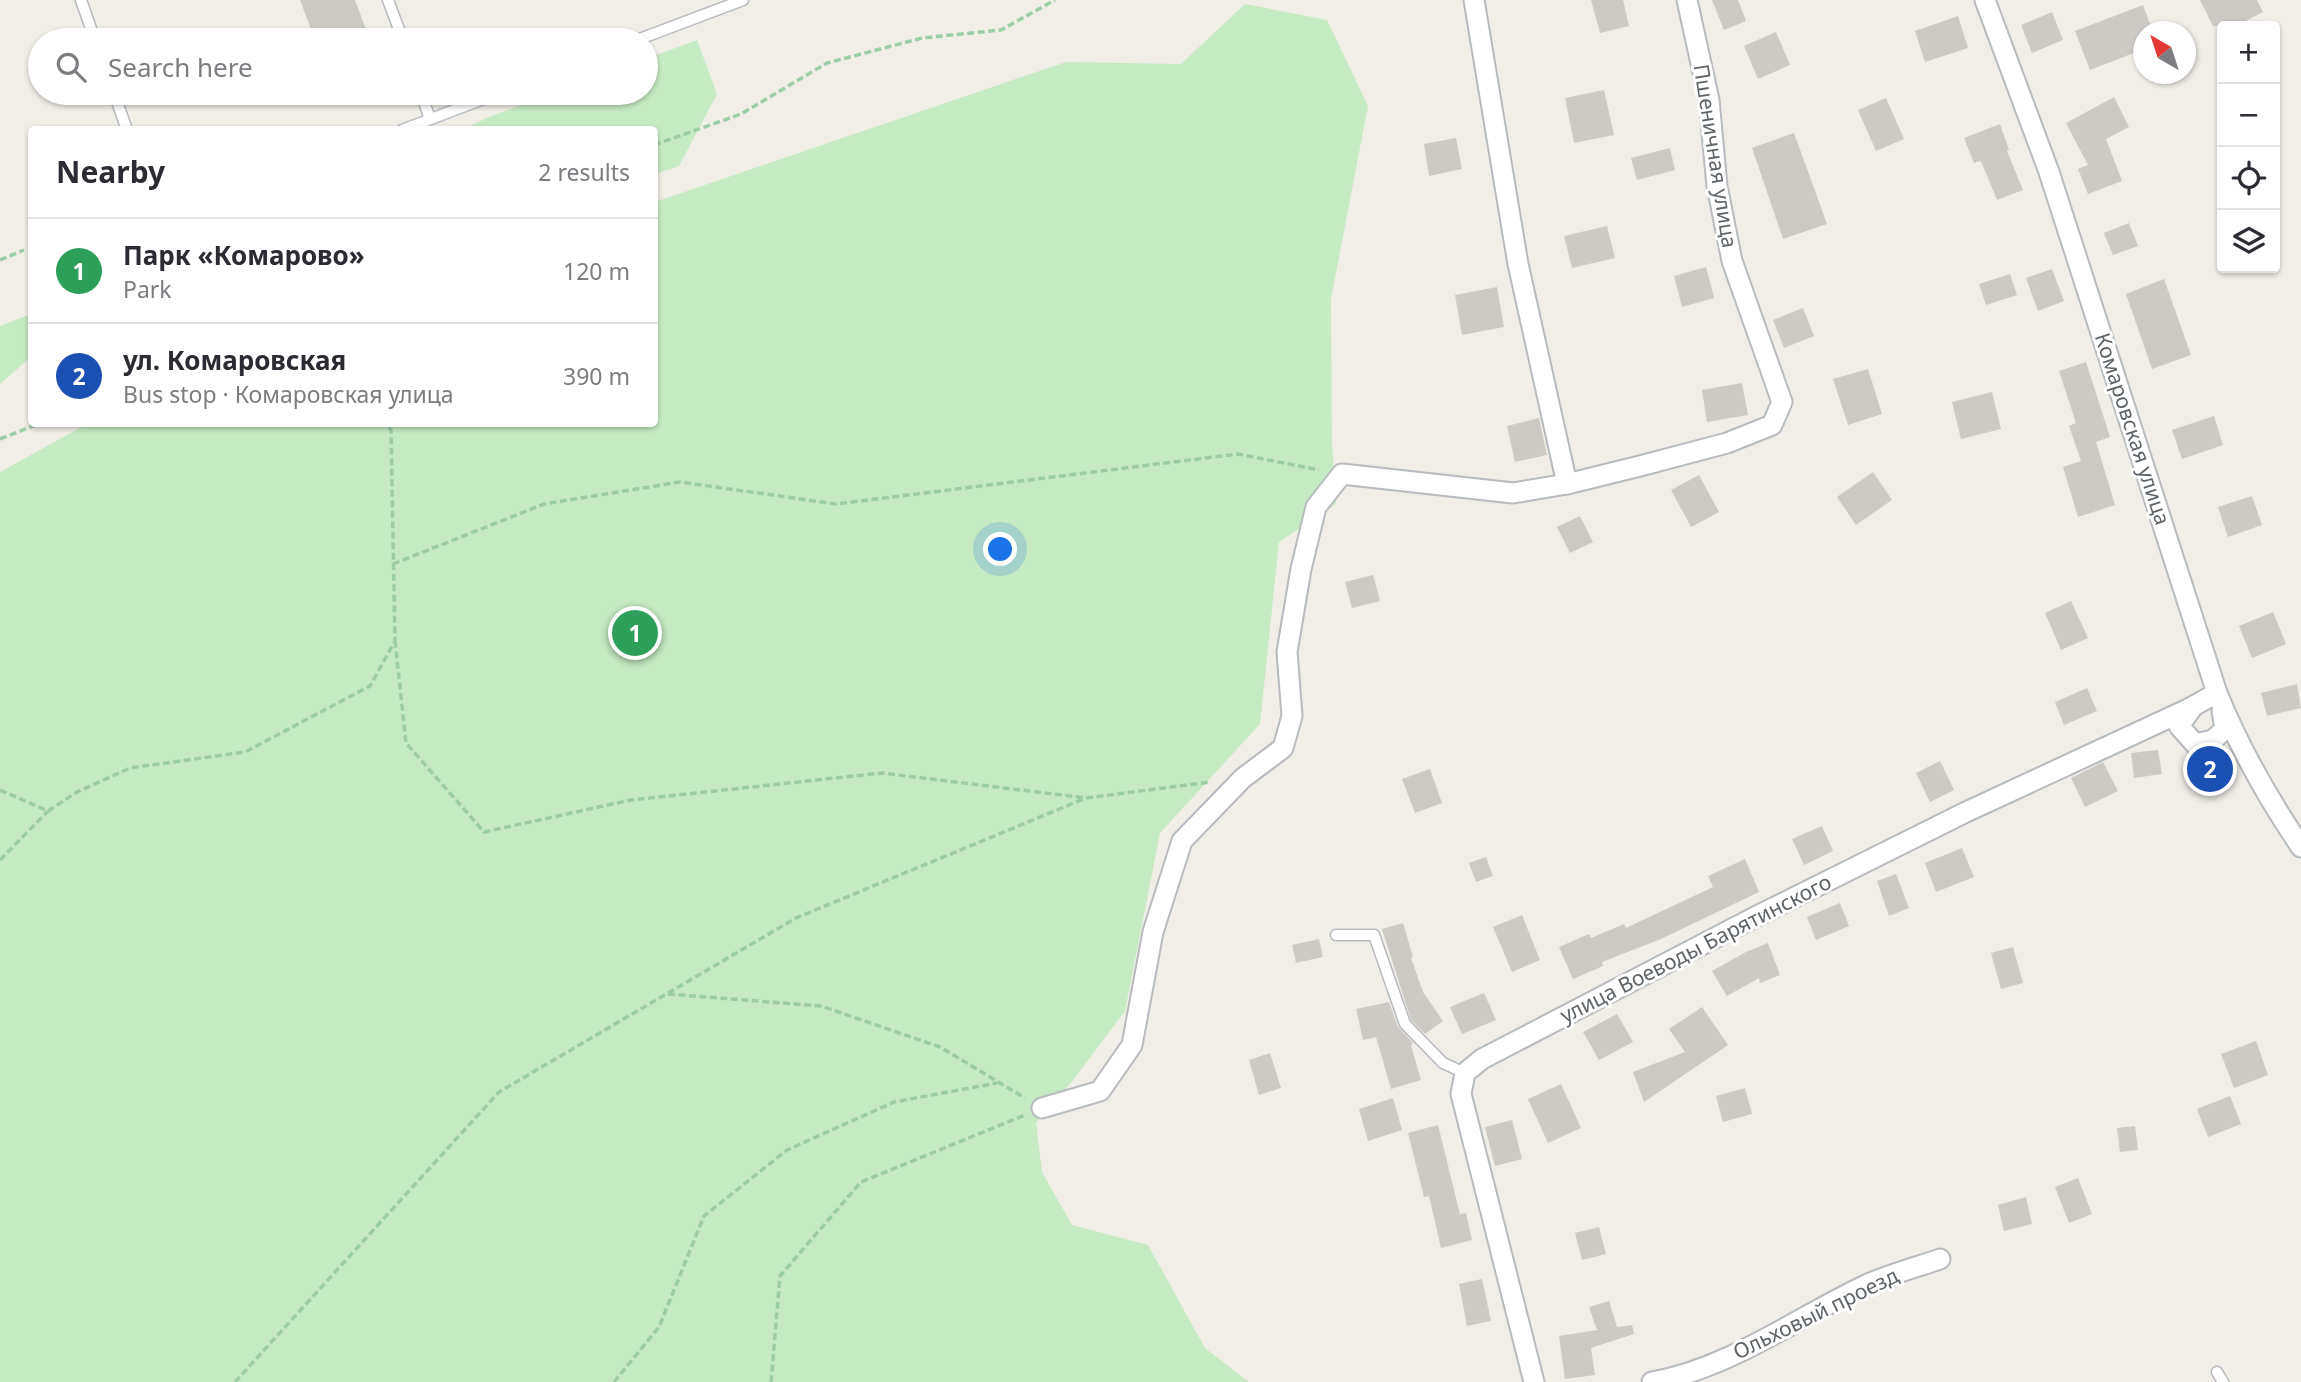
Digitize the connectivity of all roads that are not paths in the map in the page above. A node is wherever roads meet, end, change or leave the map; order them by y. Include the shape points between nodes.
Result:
1 (81, 0) edge
2 (388, 0) edge
3 (743, 0) edge
4 (1474, 0) edge
5 (1687, 0) edge
6 (1985, 0) edge
7 (91, 28) edge
8 (398, 28) edge
9 (658, 32) edge
10 (118, 105) edge
11 (425, 105) edge
12 (467, 105) edge
13 (430, 119) junction
14 (126, 126) edge
15 (412, 126) edge
16 (1567, 484) junction
17 (2219, 697) junction
18 (2192, 707) junction
19 (2301, 847) edge
20 (1336, 934) dead end
21 (1465, 1073) junction
22 (1042, 1108) road end
23 (1940, 1259) dead end
24 (2217, 1372) dead end
25 (1534, 1382) edge
26 (1652, 1382) edge
27 (2223, 1382) edge

1 - 7 lane
2 - 8 lane
3 - 9 lane
4 - 16 street via 1518,264
5 - 16 street, Пшеничная улица via 1709,100 1717,186 1732,261 1782,402 1772,425 1727,443
6 - 17 street, Комаровская улица via 2049,172
10 - 14 lane
11 - 13 lane
12 - 13 lane
13 - 15 lane
16 - 22 street, Пшеничная улица via 1513,493 1342,474 1316,507 1301,569 1287,652 1292,716 1283,748 1243,778 1182,841 1153,932 1132,1045 1100,1091
17 - 18 street, улица Воеводы Барятинского
17 - 18 street via 2225,729 2213,740 2195,744 2179,726
17 - 19 street, Комаровская улица via 2242,751
18 - 21 street, улица Воеводы Барятинского via 1759,915 1482,1059
20 - 21 lane via 1374,935 1405,1024 1443,1063
21 - 25 street via 1461,1094
23 - 26 street, Ольховый проезд via 1869,1284 1774,1336 1679,1377
24 - 27 lane

